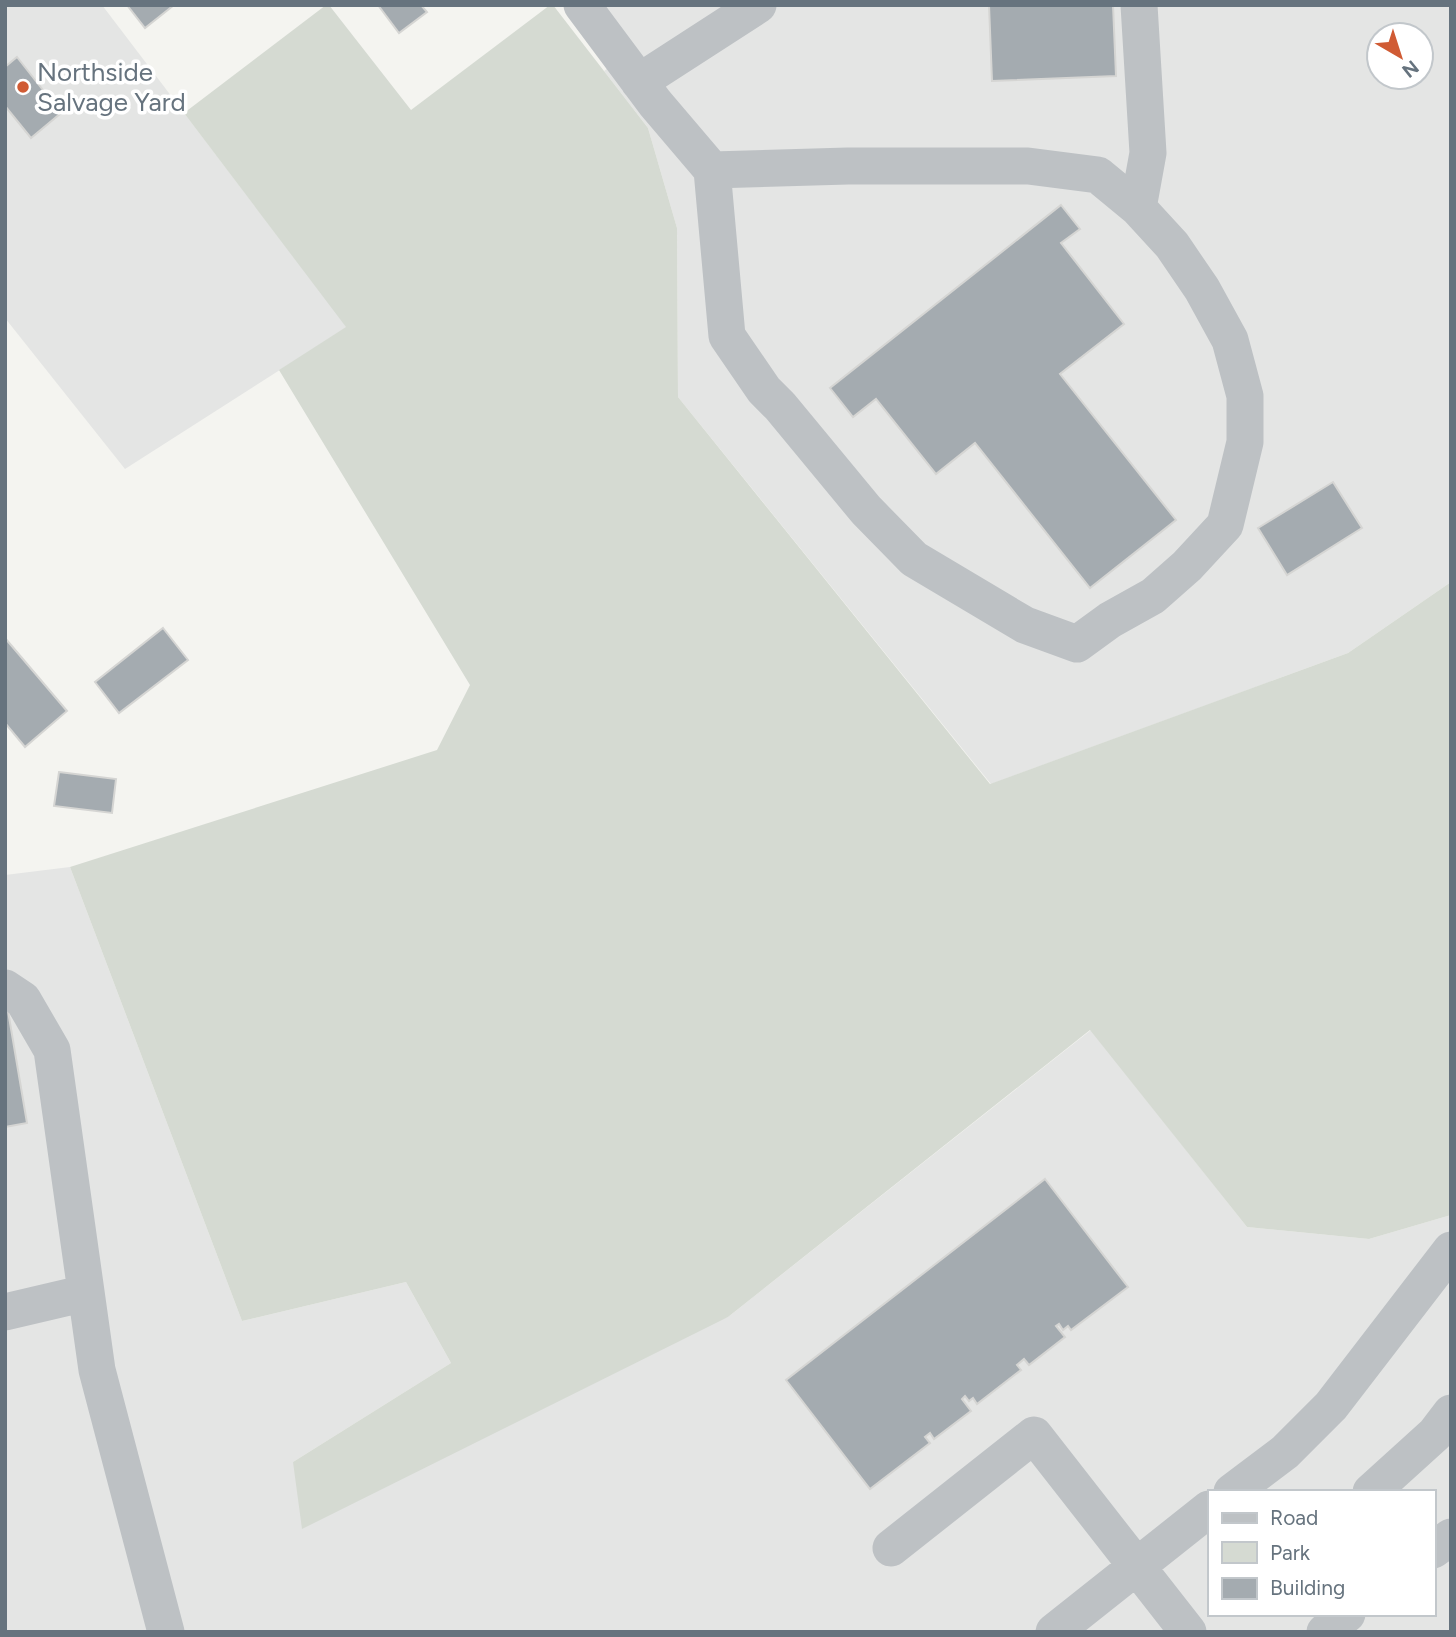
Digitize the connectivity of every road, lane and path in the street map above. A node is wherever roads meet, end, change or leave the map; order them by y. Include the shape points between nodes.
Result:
1 (582, 5) edge
2 (758, 5) edge
3 (1139, 5) edge
4 (639, 82) junction
5 (712, 170) junction
6 (1138, 208) junction
7 (5, 988) edge
8 (1451, 1251) edge
9 (86, 1293) junction
10 (5, 1312) edge
11 (1451, 1413) edge
12 (1235, 1490) edge
13 (1373, 1490) edge
14 (1208, 1510) edge
15 (1451, 1538) edge
16 (891, 1548) dead end
17 (1435, 1549) edge
18 (1137, 1565) junction
19 (1345, 1616) edge
20 (166, 1632) edge
21 (1054, 1632) edge
22 (1188, 1632) edge
23 (1325, 1632) edge

1 - 4 lane
2 - 4 lane
3 - 6 lane via 1148,153
4 - 5 lane
5 - 6 lane via 1028,166 1098,175
5 - 6 lane via 727,336 764,390 914,559 1025,625 1077,644 1153,596 1226,525 1245,442 1245,396 1230,340 1172,245
7 - 9 lane via 23,1000 52,1049
8 - 12 lane via 1331,1406 1285,1451
9 - 10 lane
9 - 20 lane via 97,1370
11 - 13 lane via 1435,1434
14 - 18 lane
15 - 17 lane
16 - 18 lane via 1034,1435
18 - 21 lane
18 - 22 lane
19 - 23 lane

